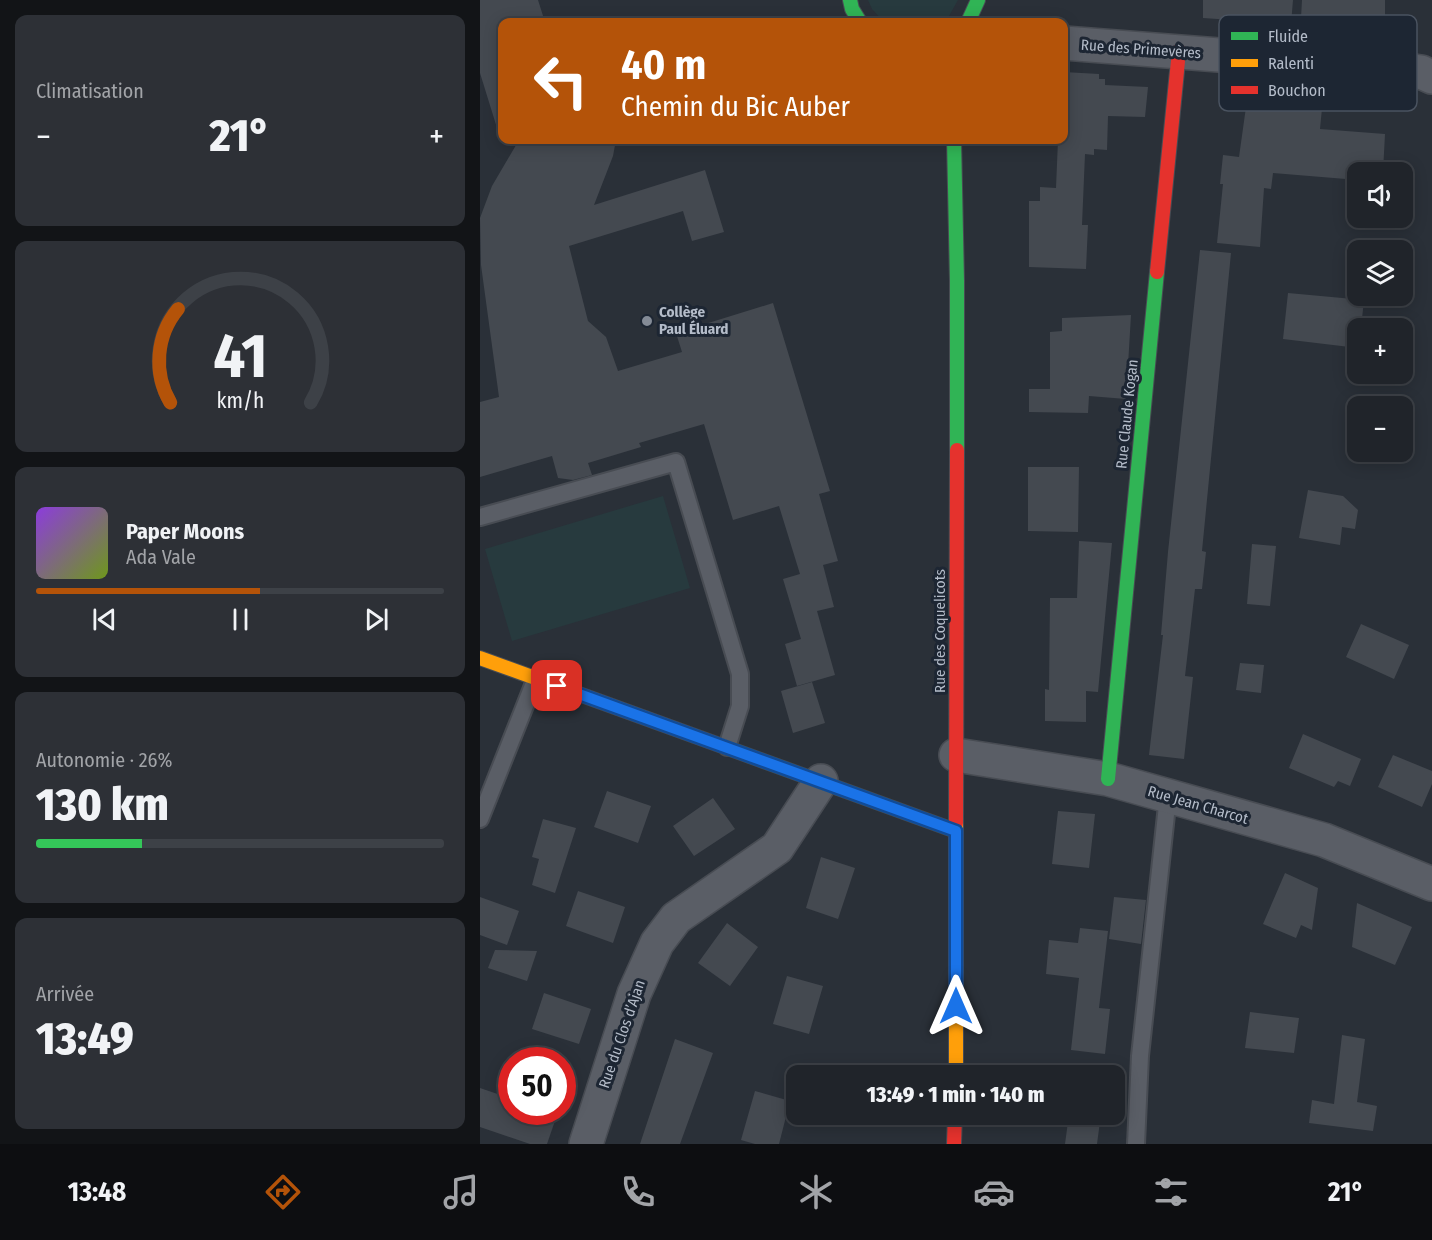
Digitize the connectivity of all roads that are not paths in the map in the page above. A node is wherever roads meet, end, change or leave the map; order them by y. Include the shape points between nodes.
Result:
1 (978, 0) edge
2 (848, 3) edge
3 (857, 18) edge
4 (970, 18) edge
5 (1068, 43) edge
6 (1179, 51) junction
7 (1219, 54) edge
8 (1417, 71) edge
9 (1432, 77) edge
10 (941, 144) edge
11 (954, 144) edge
12 (956, 186) junction
13 (480, 517) edge
14 (480, 658) edge
15 (536, 678) junction
16 (727, 747) junction
17 (956, 755) junction
18 (1108, 779) junction
19 (820, 781) junction
20 (1168, 796) junction
21 (480, 819) edge
22 (956, 831) junction
23 (1432, 884) edge
24 (956, 1065) edge
25 (955, 1125) edge
26 (586, 1144) edge
27 (954, 1144) edge
28 (1136, 1144) edge

1 - 4 street
2 - 3 street
5 - 6 street, Rue des Primevères
6 - 7 street, Rue des Primevères
6 - 18 street, Rue Claude Kogan
8 - 9 street, Rue des Primevères
10 - 12 street, Rue des Coquelicots
11 - 12 street, Rue des Coquelicots
12 - 17 street, Rue des Coquelicots
13 - 16 lane via 676,462 740,674 740,706
14 - 15 street
15 - 16 street
15 - 21 lane
16 - 19 street
17 - 18 street, Rue Jean Charcot
17 - 22 street, Rue des Coquelicots
18 - 20 street, Rue Jean Charcot
19 - 22 street
19 - 26 street, Rue du Clos d’Ajan via 777,848 676,918 657,943 634,994
20 - 23 street, Rue Jean Charcot via 1324,840
20 - 28 lane via 1140,1056
22 - 24 street, Rue des Coquelicots
25 - 27 street

